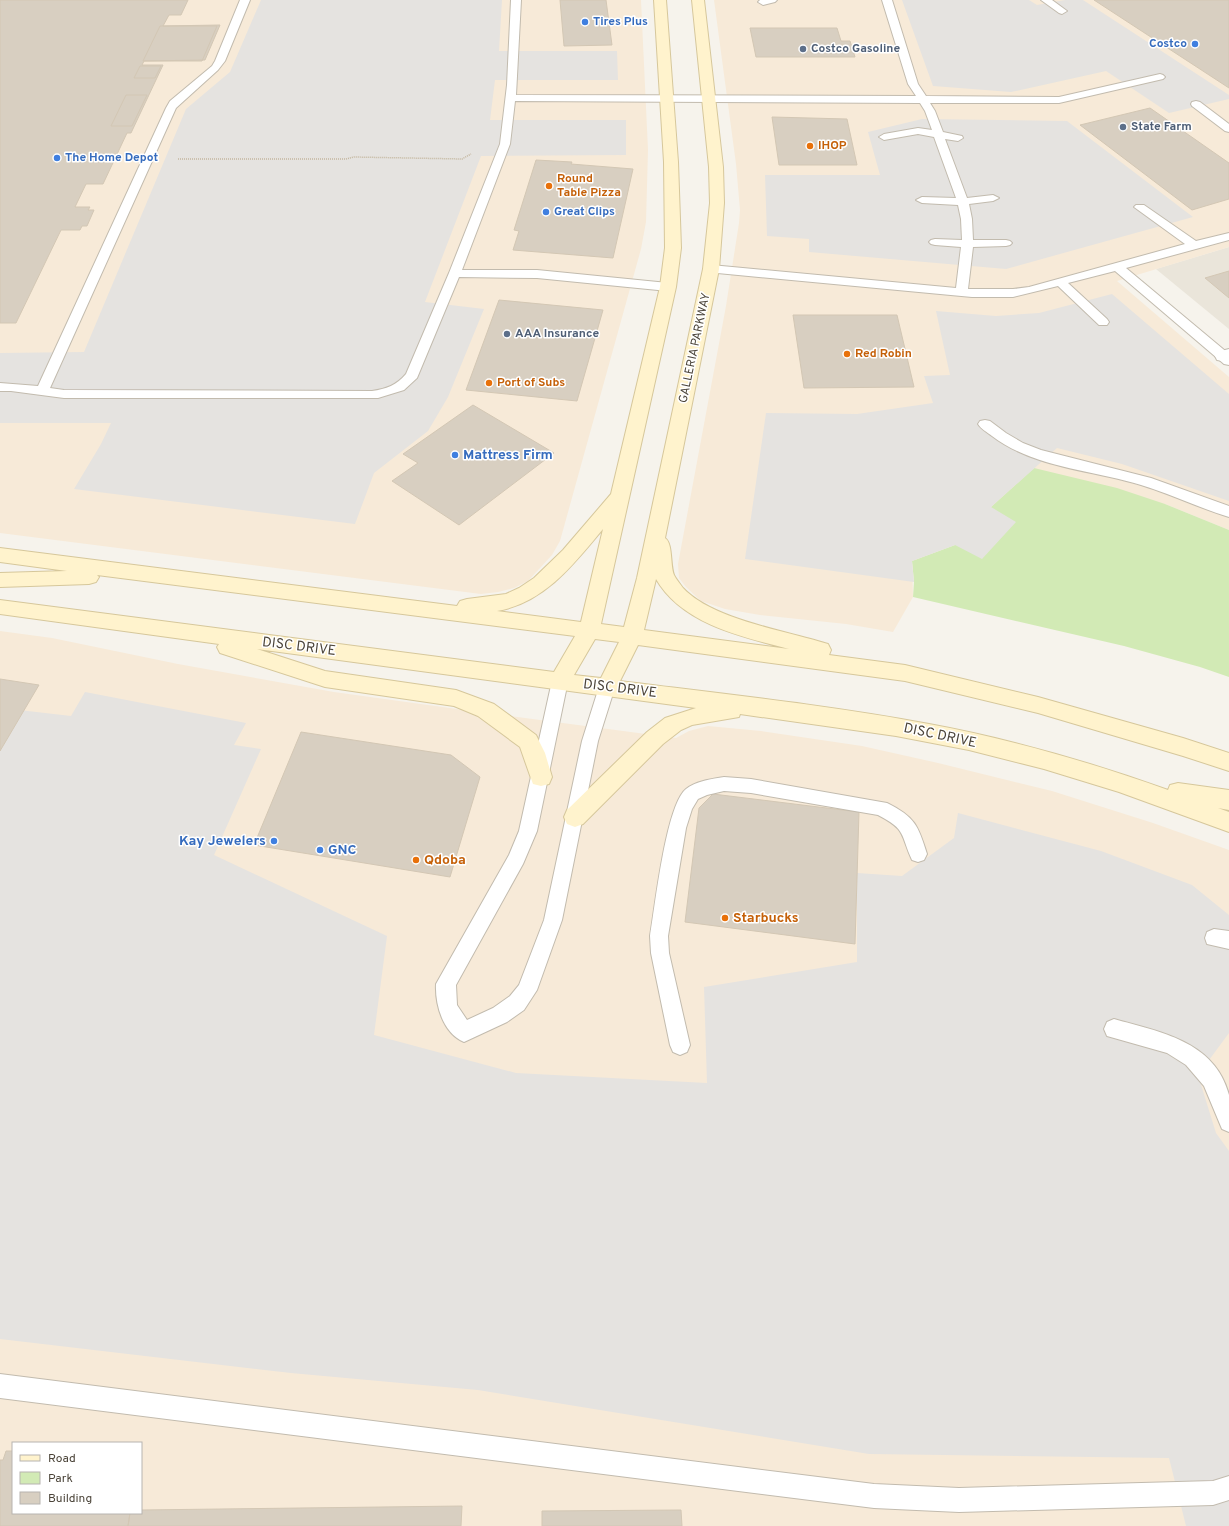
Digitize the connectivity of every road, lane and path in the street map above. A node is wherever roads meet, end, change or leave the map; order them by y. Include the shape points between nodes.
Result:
1 (245, 0) edge
2 (516, 0) edge
3 (660, 0) edge
4 (698, 0) edge
5 (887, 0) edge
6 (1046, 0) edge
7 (1062, 11) dead end
8 (1160, 77) dead end
9 (511, 98) junction
10 (667, 98) junction
11 (709, 99) junction
12 (923, 99) junction
13 (1196, 104) dead end
14 (1229, 129) edge
15 (938, 135) junction
16 (884, 137) dead end
17 (958, 138) dead end
18 (472, 153) dead end
19 (175, 159) dead end
20 (993, 198) dead end
21 (922, 200) dead end
22 (962, 202) junction
23 (1140, 207) dead end
24 (1229, 236) edge
25 (935, 242) dead end
26 (1006, 242) dead end
27 (968, 244) junction
28 (1193, 246) junction
29 (1117, 266) junction
30 (711, 268) junction
31 (455, 273) junction
32 (1060, 282) junction
33 (668, 287) junction
34 (961, 292) junction
35 (1104, 322) dead end
36 (1227, 357) edge
37 (0, 387) edge
38 (42, 391) junction
39 (985, 424) dead end
40 (621, 495) junction
41 (664, 498) junction
42 (1229, 512) edge
43 (0, 555) edge
44 (153, 575) junction
45 (0, 580) edge
46 (0, 607) edge
47 (415, 608) junction
48 (173, 630) junction
49 (589, 631) junction
50 (632, 636) junction
51 (905, 673) junction
52 (560, 681) junction
53 (607, 687) junction
54 (798, 712) junction
55 (1229, 762) edge
56 (540, 777) junction
57 (1110, 781) junction
58 (1229, 800) edge
59 (575, 817) junction
60 (1229, 822) edge
61 (918, 854) dead end
62 (1114, 1029) dead end
63 (680, 1045) dead end
64 (1229, 1122) edge
65 (0, 1386) edge
66 (1229, 1488) edge

1 - 38 lane via 220,61 171,108
2 - 9 lane
3 - 10 main road
4 - 11 main road, GALLERIA PARKWAY
5 - 12 lane via 913,84
6 - 7 lane
8 - 12 lane via 1058,100
9 - 10 lane
9 - 31 lane via 505,144
10 - 11 lane
10 - 33 main road via 672,248
11 - 12 lane
11 - 30 main road, GALLERIA PARKWAY via 718,203
12 - 15 lane
13 - 14 lane
15 - 16 lane via 918,131
15 - 17 lane
15 - 22 lane
18 - 19 path via 462,159
20 - 22 lane
21 - 22 lane
22 - 27 lane via 968,225
23 - 28 lane
24 - 28 lane
25 - 27 lane
26 - 27 lane
27 - 34 lane
28 - 29 lane
29 - 32 lane
29 - 36 lane
30 - 34 lane
30 - 41 main road, GALLERIA PARKWAY
31 - 33 lane via 537,274
31 - 38 lane via 412,375 407,383 384,394 64,394
32 - 34 lane via 1013,293
32 - 35 lane
33 - 40 main road
37 - 38 lane
39 - 42 lane via 1012,444 1038,454 1136,479
40 - 47 main road via 565,560 539,586 523,596 487,605
40 - 49 main road
41 - 50 main road, GALLERIA PARKWAY
41 - 51 main road via 660,540 661,563 666,580 678,595 694,607 717,619 741,627
43 - 44 main road
44 - 45 main road
44 - 47 main road
46 - 48 main road, DISC DRIVE
47 - 49 main road
48 - 52 main road, DISC DRIVE
48 - 56 main road via 325,679 470,702 486,710 528,741
49 - 50 main road
49 - 52 main road
50 - 51 main road
50 - 53 main road, GALLERIA PARKWAY
51 - 55 main road via 1038,705
52 - 53 main road, DISC DRIVE
52 - 56 lane
53 - 54 main road, DISC DRIVE
53 - 59 lane via 590,741
54 - 57 main road, DISC DRIVE via 930,733 1005,750
54 - 59 main road via 722,712 690,717 673,724 655,738
56 - 59 lane via 528,831 517,858 446,984 445,999 448,1010 464,1032 500,1016 517,1003 527,990 554,920
57 - 58 main road
57 - 60 main road, DISC DRIVE via 1182,803
61 - 63 lane via 911,829 899,817 881,808 751,786 724,784 704,788 692,794 684,806 677,828 659,936 660,954
62 - 64 lane via 1170,1045 1193,1058 1212,1078
65 - 66 lane via 874,1496 960,1500 1213,1493

